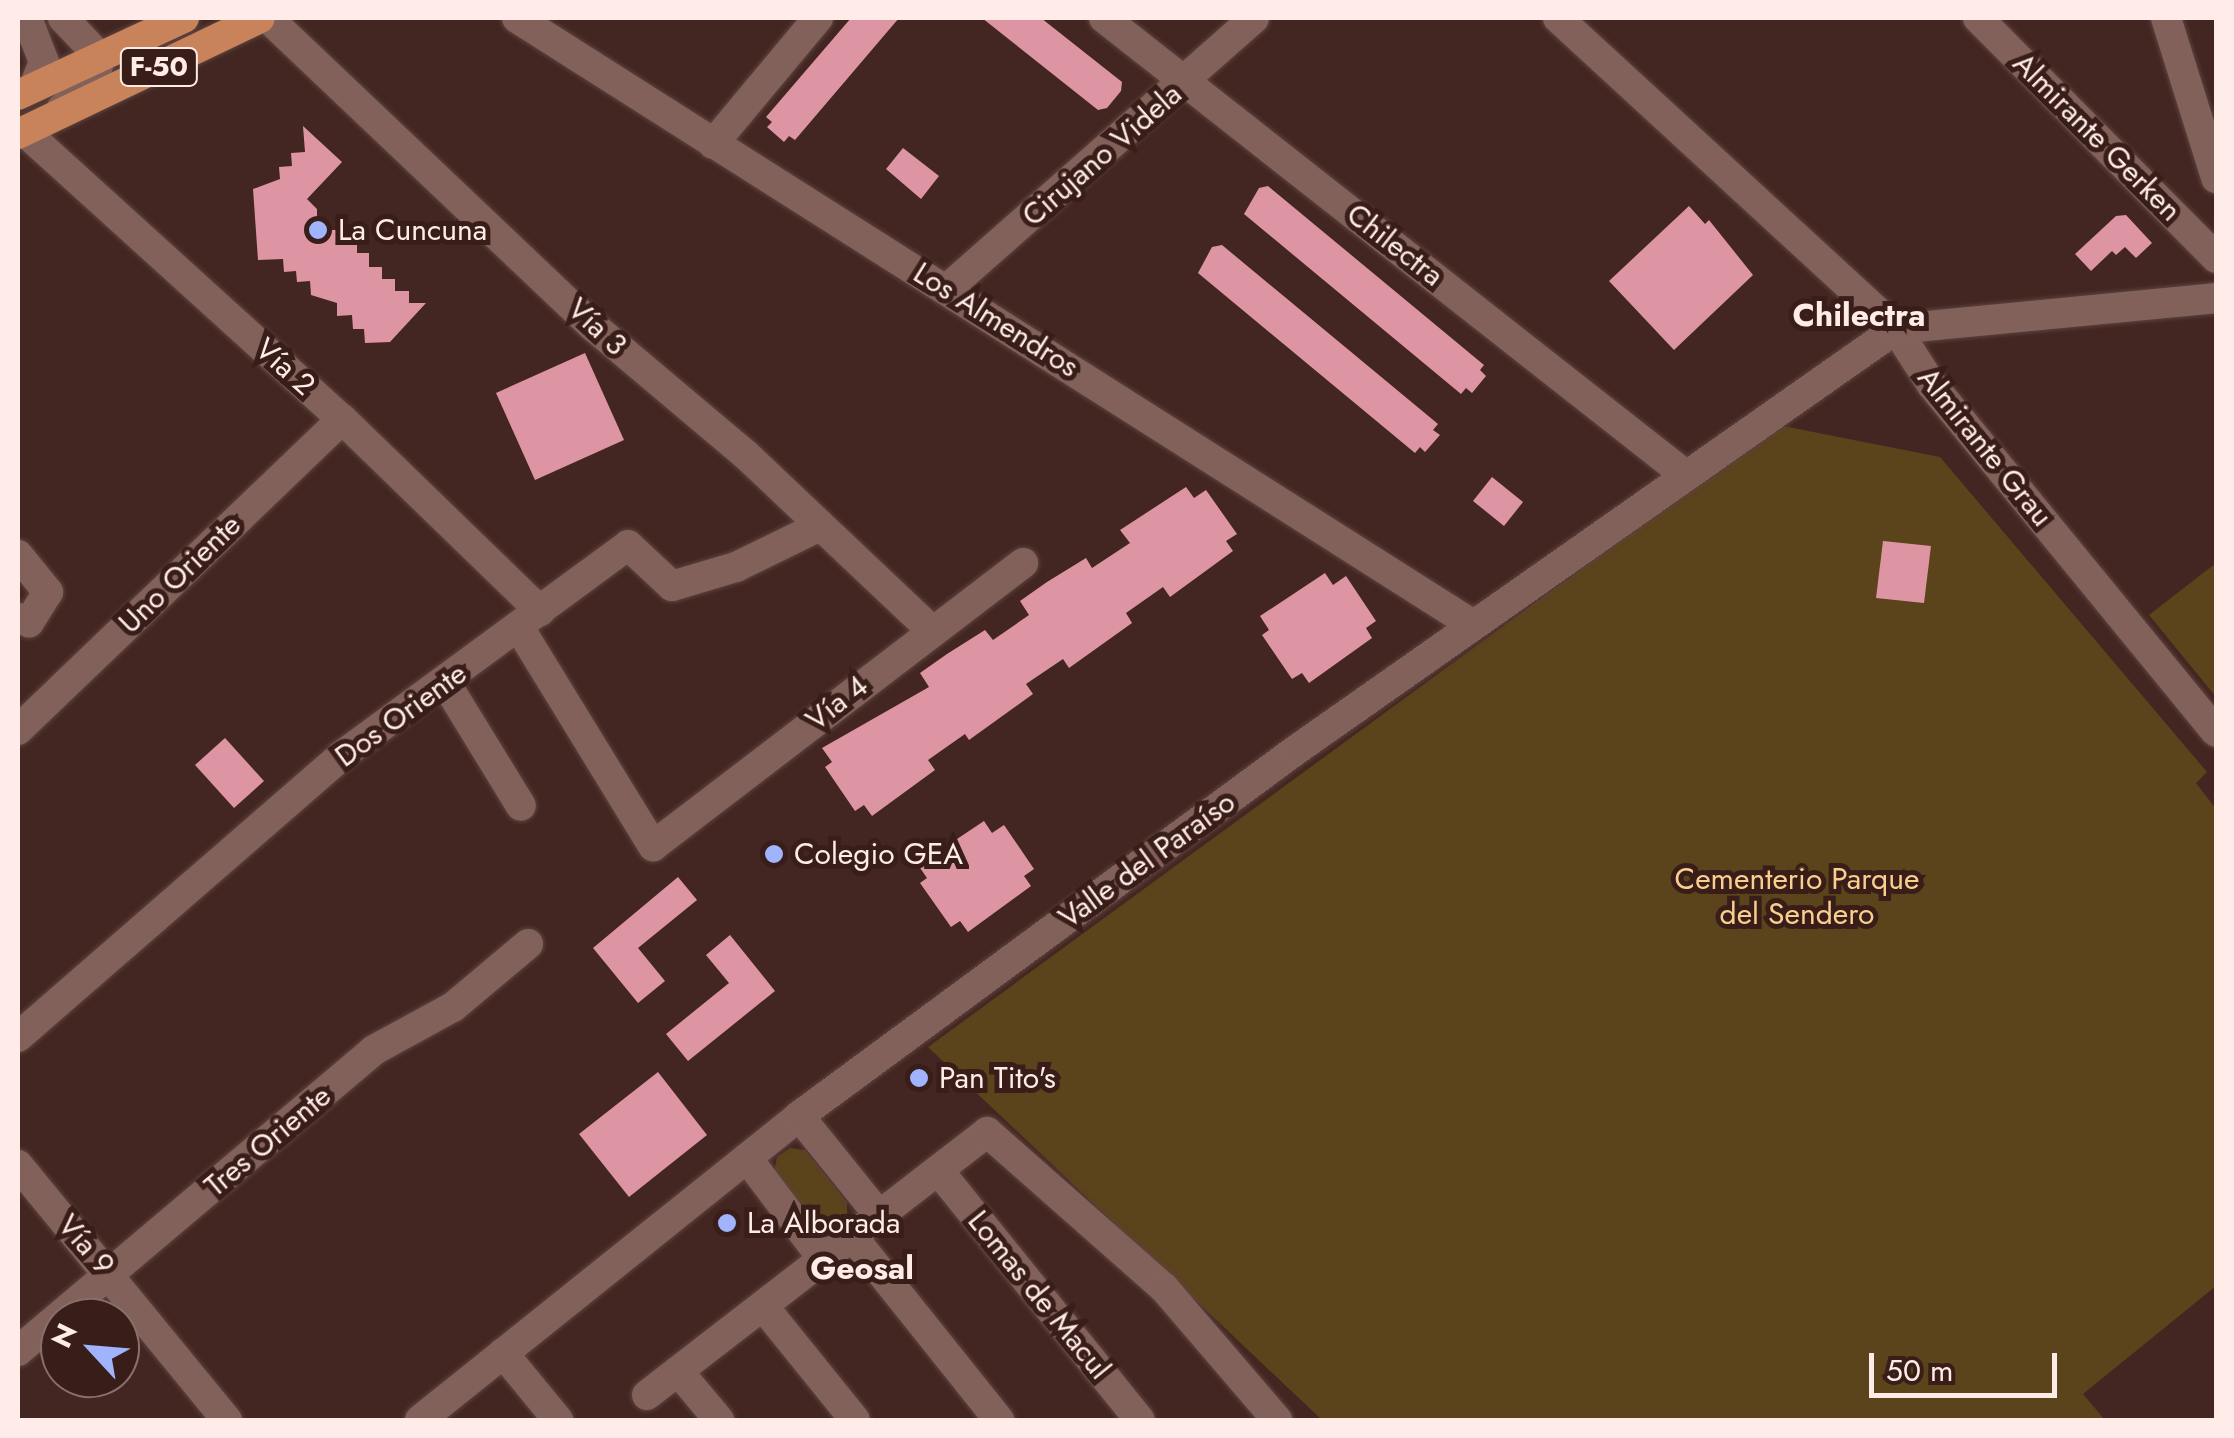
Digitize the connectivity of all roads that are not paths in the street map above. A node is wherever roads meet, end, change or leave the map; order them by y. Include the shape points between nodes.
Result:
1 (27, 18) edge
2 (64, 18) edge
3 (184, 18) edge
4 (260, 18) edge
5 (268, 18) edge
6 (517, 18) edge
7 (818, 18) edge
8 (1104, 18) edge
9 (1254, 18) edge
10 (1558, 18) edge
11 (1978, 18) edge
12 (2166, 18) edge
13 (100, 57) junction
14 (1188, 80) junction
15 (26, 91) edge
16 (29, 129) edge
17 (713, 144) junction
18 (2216, 178) edge
19 (2216, 258) edge
20 (946, 289) junction
21 (2216, 298) edge
22 (1896, 329) junction
23 (342, 419) junction
24 (1684, 474) junction
25 (818, 526) junction
26 (18, 555) edge
27 (1023, 563) dead end
28 (18, 618) edge
29 (530, 620) junction
30 (1474, 624) junction
31 (931, 630) junction
32 (444, 682) junction
33 (18, 730) edge
34 (2216, 732) edge
35 (522, 806) dead end
36 (653, 846) joint
37 (528, 944) dead end
38 (18, 1037) edge
39 (798, 1116) junction
40 (747, 1158) junction
41 (18, 1165) edge
42 (938, 1170) junction
43 (879, 1216) junction
44 (852, 1236) junction
45 (823, 1259) junction
46 (110, 1272) junction
47 (763, 1306) junction
48 (18, 1351) edge
49 (503, 1353) junction
50 (678, 1371) junction
51 (647, 1394) dead end
52 (227, 1420) edge
53 (420, 1420) edge
54 (558, 1420) edge
55 (719, 1420) edge
56 (855, 1420) edge
57 (999, 1420) edge
58 (1140, 1420) edge
59 (1277, 1420) edge

1 - 15 street via 44,62
2 - 13 street
3 - 13 main road, F-50
4 - 16 main road, F-50
5 - 25 street, Vía 3 via 594,327 745,454
6 - 17 street, Los Almendros
7 - 17 street
8 - 14 street, Chilectra
9 - 14 street, Cirujano Videla
10 - 22 street, Almirante Grau
11 - 19 street, Almirante Gerken
12 - 18 street
13 - 15 main road, F-50
13 - 16 street via 93,84
14 - 20 street, Cirujano Videla
14 - 24 street, Chilectra
16 - 23 street, Vía 2
17 - 20 street, Los Almendros
20 - 30 street, Los Almendros
21 - 22 street
22 - 24 street, Valle del Paraíso
22 - 34 street, Almirante Grau via 1932,385
23 - 29 street, Vía 2
23 - 33 street, Uno Oriente
24 - 30 street, Valle del Paraíso
25 - 29 street, Dos Oriente via 736,567 672,586 628,546
25 - 31 street, Vía 3
26 - 28 street via 48,592 29,622
27 - 31 street, Vía 4
29 - 32 street, Dos Oriente
29 - 36 street, Vía 2
30 - 39 street, Valle del Paraíso
31 - 36 street, Vía 4
32 - 35 street
32 - 38 street, Dos Oriente via 341,756
37 - 46 street, Tres Oriente via 454,1007 374,1050
39 - 40 street, Valle del Paraíso
39 - 43 street
40 - 45 street
40 - 49 street, Valle del Paraíso
41 - 46 street, Vía 9
42 - 43 street
42 - 58 street, Lomas de Macul
42 - 59 street via 987,1132 1164,1288
43 - 44 street
44 - 45 street
44 - 57 street
45 - 47 street
46 - 48 street, Tres Oriente
46 - 52 street, Vía 9
47 - 50 street
47 - 56 street
49 - 53 street, Valle del Paraíso
49 - 54 street
50 - 51 street
50 - 55 street

